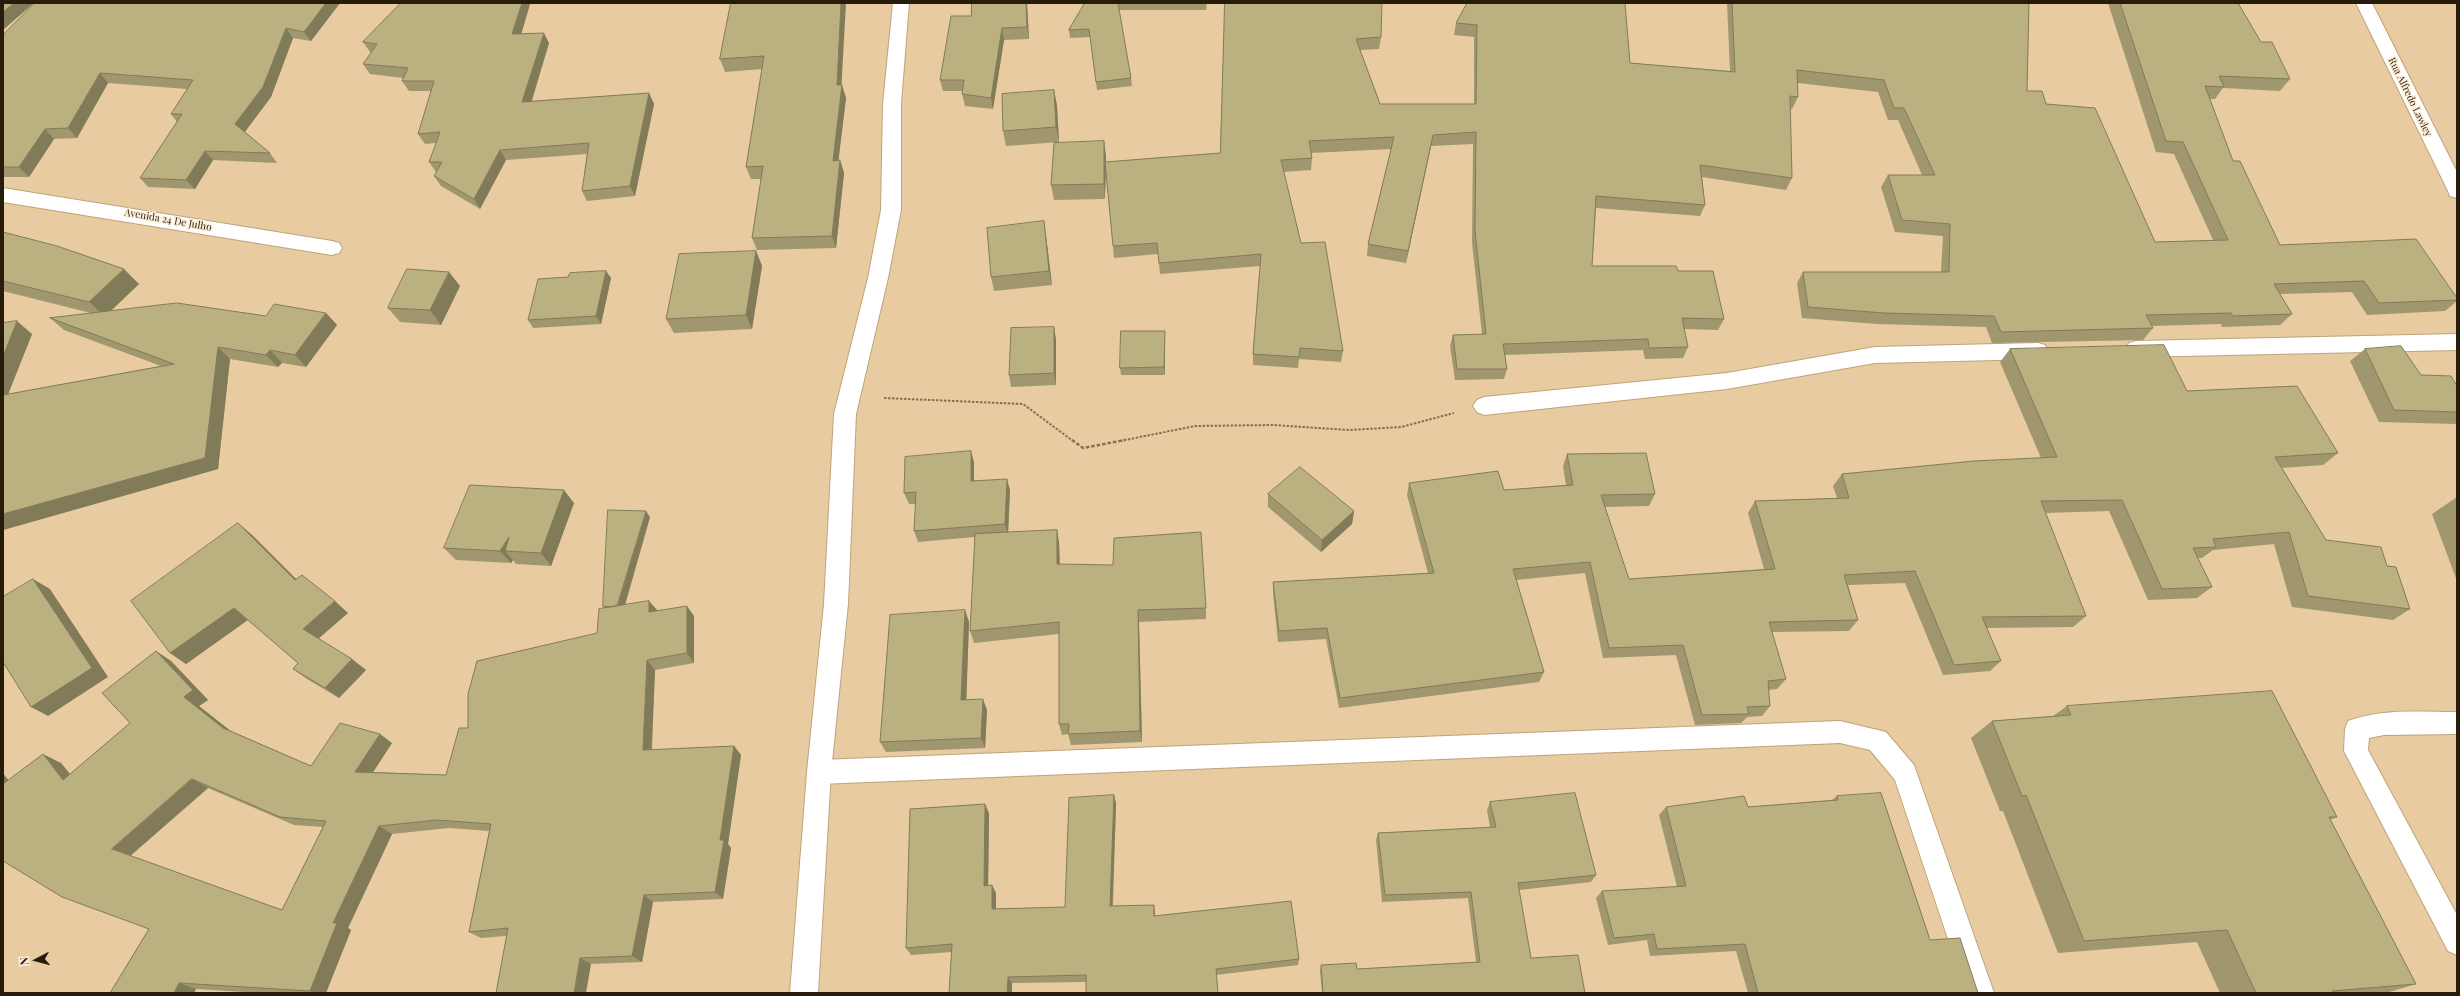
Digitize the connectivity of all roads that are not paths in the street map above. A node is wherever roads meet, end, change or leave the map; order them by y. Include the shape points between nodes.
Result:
1 (901, 3) edge
2 (2364, 3) edge
3 (2457, 192) edge
4 (3, 195) edge
5 (332, 248) dead end
6 (2457, 342) edge
7 (2120, 349) edge
8 (2057, 351) edge
9 (1484, 406) road end
10 (2457, 723) edge
11 (819, 772) junction
12 (2457, 942) edge
13 (804, 993) edge
14 (1980, 993) edge

1 - 11 street via 892,104 891,210 878,278 845,414 836,604
2 - 3 street, Rua Alfredo Lawley
4 - 5 street, Avenida 24 De Julho
6 - 7 street
8 - 9 street via 1875,355 1727,381
10 - 12 street via 2384,724 2356,729 2356,751
11 - 13 street
11 - 14 street via 1840,732 1877,740 1904,773

